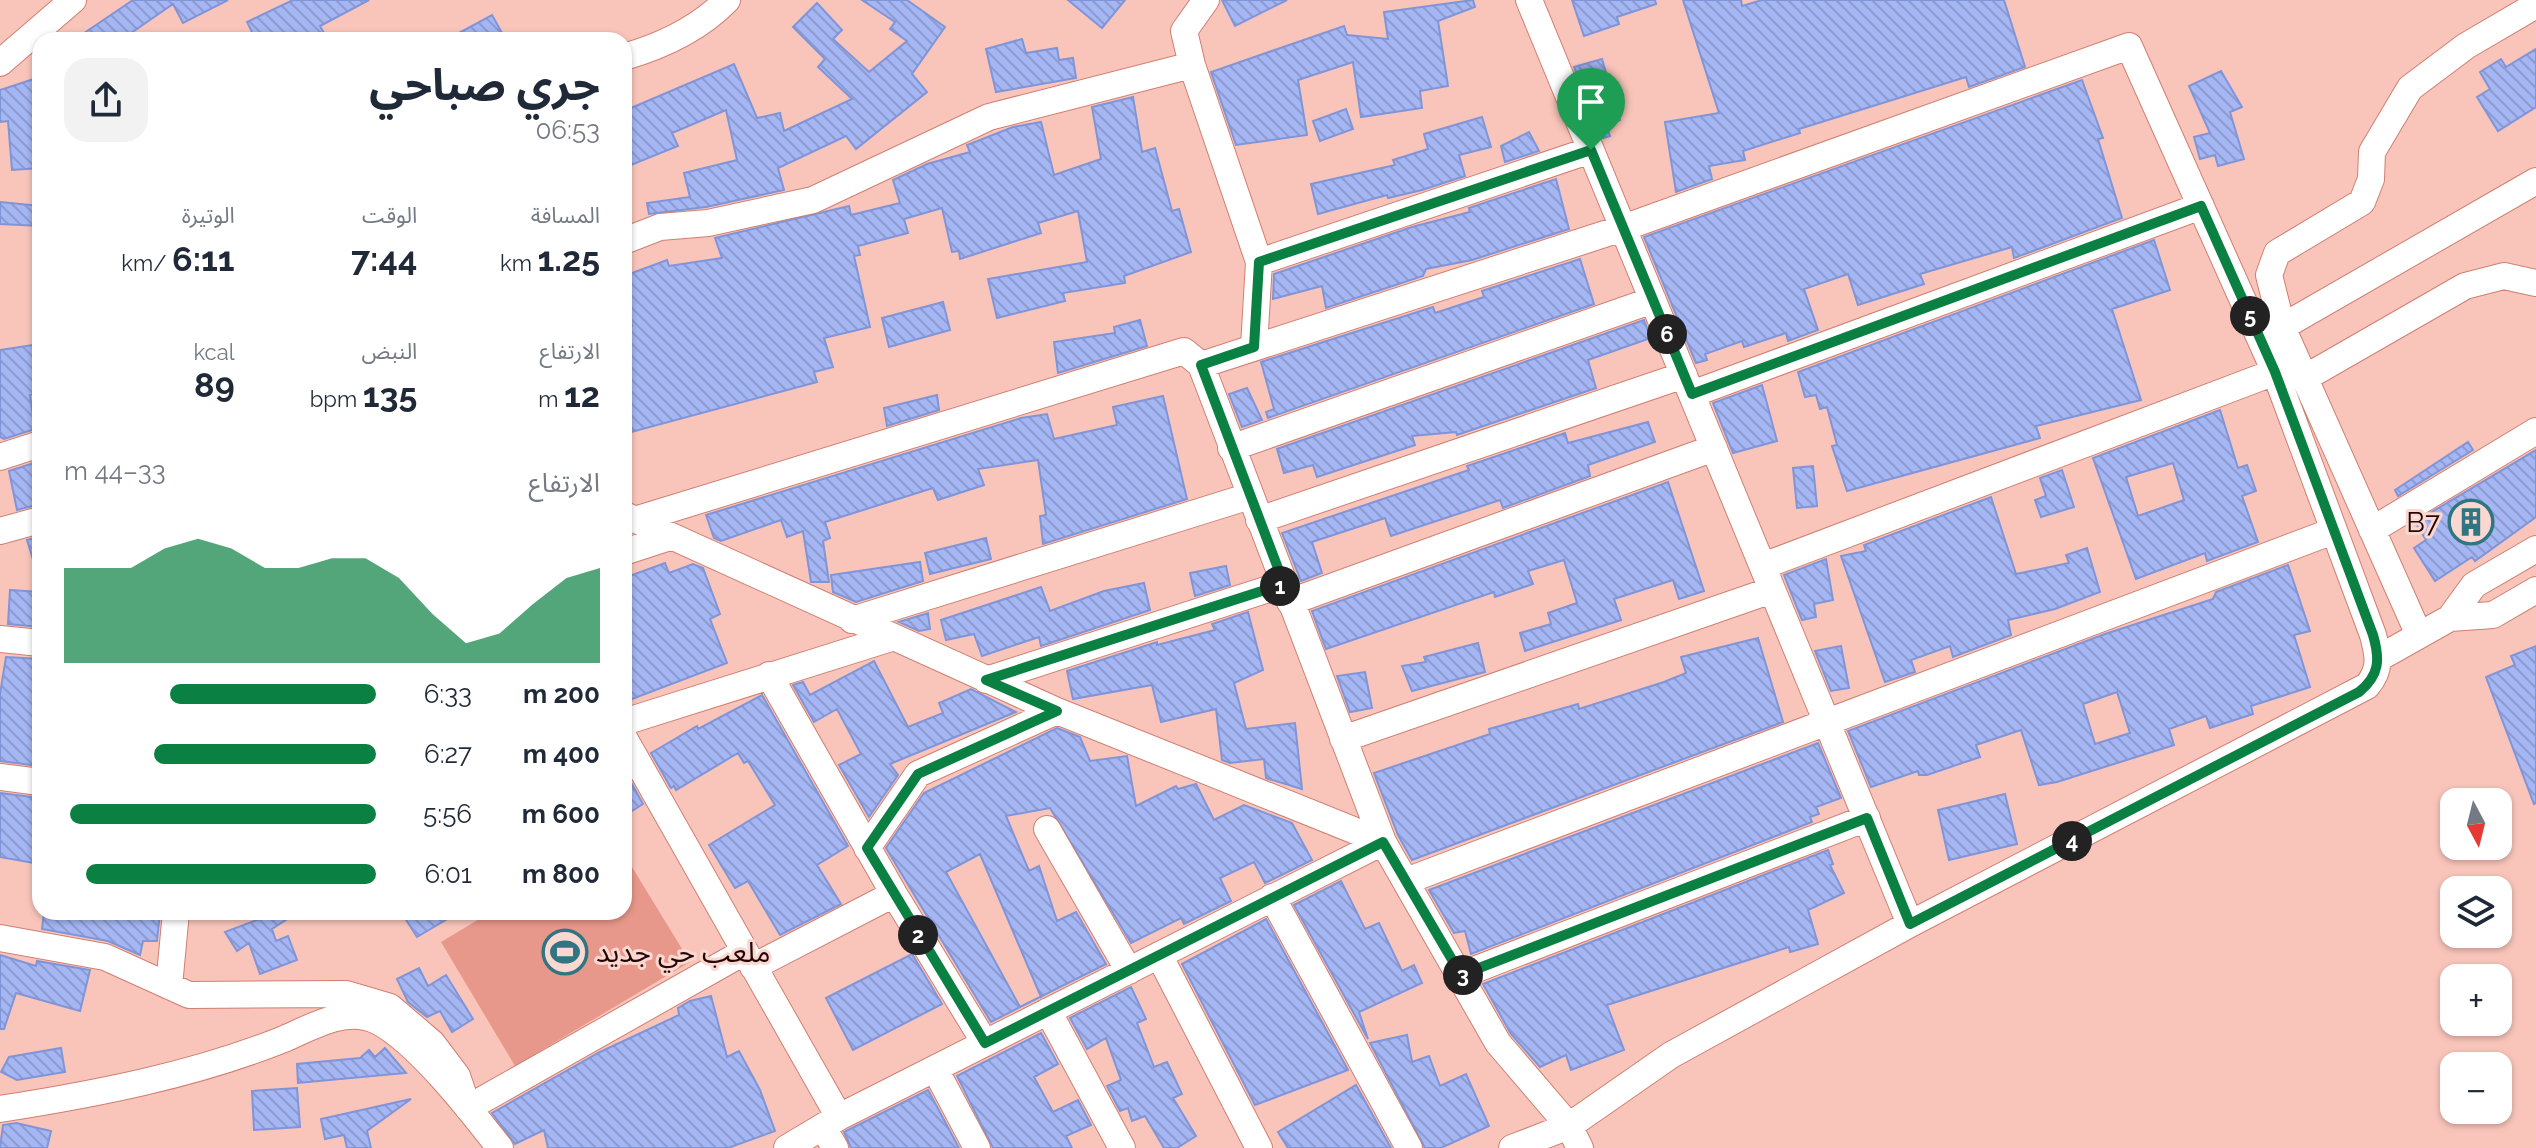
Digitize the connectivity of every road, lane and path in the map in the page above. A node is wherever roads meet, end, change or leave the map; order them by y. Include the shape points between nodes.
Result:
1 (73, 0) edge
2 (727, 0) edge
3 (1206, 0) edge
4 (1529, 0) edge
5 (2536, 5) edge
6 (36, 32) edge
7 (32, 35) edge
8 (632, 54) edge
9 (0, 63) edge
10 (1192, 65) junction
11 (1591, 150) junction
12 (2536, 181) edge
13 (2201, 206) junction
14 (1623, 228) junction
15 (632, 238) edge
16 (1259, 262) junction
17 (2536, 283) edge
18 (1653, 300) junction
19 (2282, 327) junction
20 (1254, 347) junction
21 (1201, 365) junction
22 (2275, 372) junction
23 (2303, 379) junction
24 (1688, 385) junction
25 (2536, 431) edge
26 (32, 447) edge
27 (1231, 448) junction
28 (1714, 448) junction
29 (0, 457) edge
30 (1254, 508) junction
31 (632, 516) edge
32 (632, 518) edge
33 (32, 522) edge
34 (2372, 530) junction
35 (0, 531) edge
36 (2333, 531) junction
37 (670, 537) junction
38 (632, 549) edge
39 (2536, 549) edge
40 (1768, 578) junction
41 (2536, 590) edge
42 (1287, 593) junction
43 (2450, 618) junction
44 (852, 620) junction
45 (2419, 635) junction
46 (891, 638) junction
47 (0, 639) edge
48 (32, 642) edge
49 (2379, 658) junction
50 (769, 675) junction
51 (986, 680) junction
52 (1057, 711) junction
53 (632, 719) edge
54 (1827, 723) junction
55 (1343, 739) junction
56 (632, 752) edge
57 (0, 777) edge
58 (32, 781) edge
59 (1867, 818) junction
60 (1047, 829) dead end
61 (1383, 842) junction
62 (867, 848) junction
63 (1406, 881) junction
64 (894, 894) junction
65 (1272, 897) junction
66 (175, 920) edge
67 (1910, 924) junction
68 (0, 938) edge
69 (1159, 955) junction
70 (749, 960) junction
71 (1129, 971) junction
72 (1461, 975) junction
73 (169, 986) junction
74 (1048, 1011) junction
75 (985, 1043) junction
76 (935, 1069) junction
77 (468, 1108) junction
78 (0, 1109) edge
79 (832, 1131) edge
80 (1574, 1137) edge
81 (500, 1148) edge
82 (787, 1148) edge
83 (977, 1148) edge
84 (1122, 1148) edge
85 (1259, 1148) edge
86 (1409, 1148) edge
87 (1512, 1148) edge

1 - 6 street
2 - 8 street via 711,17
3 - 10 street via 1184,31
4 - 11 street
5 - 19 street via 2466,46 2410,88 2372,152 2371,179 2362,202 2277,253 2269,275
7 - 9 street
10 - 15 street via 989,117 813,200 708,223 660,227
10 - 16 street
11 - 14 street
11 - 16 street
12 - 19 street
13 - 14 street via 2129,46
13 - 22 street
13 - 24 street
14 - 18 street
14 - 20 street
16 - 20 street
17 - 23 street via 2504,276 2465,286
18 - 24 street
18 - 27 street
19 - 23 street
20 - 21 street
21 - 27 street
21 - 31 street via 1184,351
22 - 36 street
22 - 40 street
23 - 34 street
24 - 28 street
24 - 30 street
25 - 34 street
26 - 29 street
27 - 30 street
28 - 40 street
28 - 42 street
30 - 42 street
30 - 44 street
32 - 37 street
33 - 35 street
34 - 45 street
36 - 49 street
36 - 54 street
37 - 38 street
37 - 44 street
39 - 43 street via 2474,585
40 - 54 street
40 - 55 street
41 - 43 street via 2493,615
42 - 51 street
42 - 55 street
43 - 45 street
44 - 46 street
45 - 49 street
46 - 50 street
46 - 51 street
47 - 48 street
49 - 67 street via 2373,679 2359,692
50 - 53 street
50 - 62 street
51 - 52 street
52 - 61 street
52 - 62 street via 918,774
54 - 59 street
54 - 63 street
55 - 61 street
56 - 70 street
57 - 58 street
59 - 67 street
59 - 72 street
60 - 71 street
61 - 63 street
61 - 65 street
62 - 64 street
63 - 72 street
64 - 70 street
64 - 75 street
65 - 69 street
65 - 86 street
66 - 73 street
67 - 80 street via 1671,1055
68 - 73 street via 105,957
69 - 71 street
69 - 85 street
70 - 77 street
70 - 79 street
71 - 74 street
72 - 80 street via 1498,1043
73 - 77 street via 189,995 346,994 390,1007 432,1043 457,1076
74 - 75 street
74 - 84 street
75 - 76 street
76 - 79 street
76 - 83 street
77 - 78 street via 397,1035 360,1016 339,1017 233,1059
77 - 81 street
79 - 82 street
80 - 87 street

